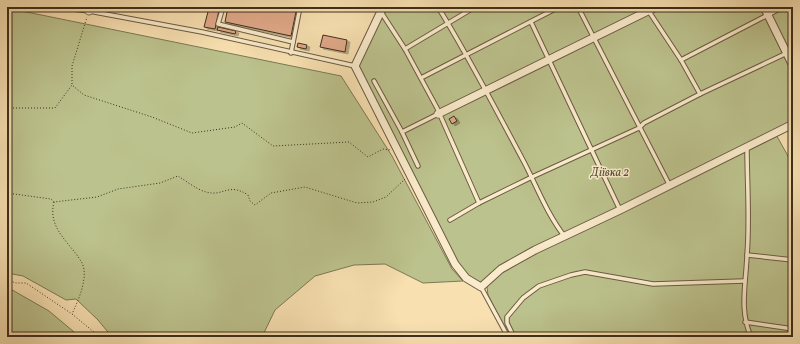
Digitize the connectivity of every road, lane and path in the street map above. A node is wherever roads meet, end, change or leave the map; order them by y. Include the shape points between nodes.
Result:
1 (56, 7) edge
2 (223, 7) edge
3 (300, 7) edge
4 (438, 7) edge
5 (474, 7) edge
6 (559, 7) edge
7 (578, 7) edge
8 (628, 7) edge
9 (656, 7) edge
10 (764, 7) edge
11 (783, 7) edge
12 (90, 9) edge
13 (382, 9) edge
14 (647, 9) edge
15 (768, 15) junction
16 (531, 22) junction
17 (449, 24) junction
18 (594, 36) junction
19 (293, 42) junction
20 (405, 49) junction
21 (291, 53) junction
22 (787, 53) junction
23 (467, 54) junction
24 (547, 60) junction
25 (681, 60) junction
26 (355, 66) junction
27 (793, 66) edge
28 (421, 78) junction
29 (374, 80) dead end
30 (72, 85) junction
31 (486, 90) junction
32 (700, 94) junction
33 (7, 108) edge
34 (438, 114) junction
35 (793, 124) edge
36 (639, 128) junction
37 (402, 132) junction
38 (747, 147) junction
39 (591, 149) junction
40 (398, 150) junction
41 (418, 166) dead end
42 (410, 175) junction
43 (532, 177) junction
44 (669, 184) junction
45 (7, 193) edge
46 (54, 202) junction
47 (479, 203) junction
48 (620, 210) junction
49 (450, 220) dead end
50 (565, 237) junction
51 (748, 255) junction
52 (793, 260) edge
53 (7, 280) edge
54 (744, 281) junction
55 (481, 287) junction
56 (72, 314) junction
57 (745, 322) junction
58 (793, 329) edge
59 (100, 337) edge
60 (508, 337) edge
61 (514, 337) edge
62 (751, 337) edge

1 - 12 lane
2 - 19 lane via 218,24
3 - 19 lane
4 - 17 lane
5 - 17 lane
6 - 16 lane
7 - 18 lane
8 - 14 lane
9 - 14 street
10 - 15 street
11 - 15 lane
12 - 21 lane via 267,45
12 - 30 path via 72,66
13 - 20 lane
13 - 26 street
14 - 18 street
14 - 25 lane
15 - 22 street
15 - 25 lane
16 - 23 lane
16 - 24 lane
17 - 20 lane
17 - 23 lane
18 - 24 street
18 - 36 lane
19 - 21 lane
20 - 28 lane
21 - 26 lane
22 - 27 street
22 - 32 lane
23 - 28 lane
23 - 31 lane
24 - 31 street
24 - 39 lane
25 - 32 lane
26 - 40 street
28 - 34 lane
29 - 37 lane
30 - 33 path via 55,108
30 - 40 path via 84,95 192,133 235,127 242,123 273,146 349,142 368,157 383,150
31 - 34 street
31 - 43 lane
32 - 36 lane
34 - 37 lane
34 - 47 lane
35 - 38 street
36 - 39 lane
36 - 44 lane
37 - 41 lane
38 - 44 street
38 - 51 lane
39 - 43 lane
39 - 48 lane
40 - 42 street
42 - 46 path via 397,189 373,202 357,203 305,188 271,193 254,205 248,195 240,190 233,188 205,192 178,176 160,183 118,189 97,197
42 - 55 street via 455,264 466,278
43 - 47 lane
43 - 50 lane via 552,220
44 - 48 street
45 - 46 path via 51,199
46 - 56 path via 54,222 82,263 84,275 79,300
47 - 49 lane
48 - 50 street
50 - 55 street via 501,269
51 - 52 lane
51 - 54 lane
53 - 56 path via 26,283
54 - 57 lane
54 - 61 lane via 653,284 585,272 571,275 539,286 523,298 507,317
55 - 60 lane
56 - 59 path
57 - 58 lane
57 - 62 lane

